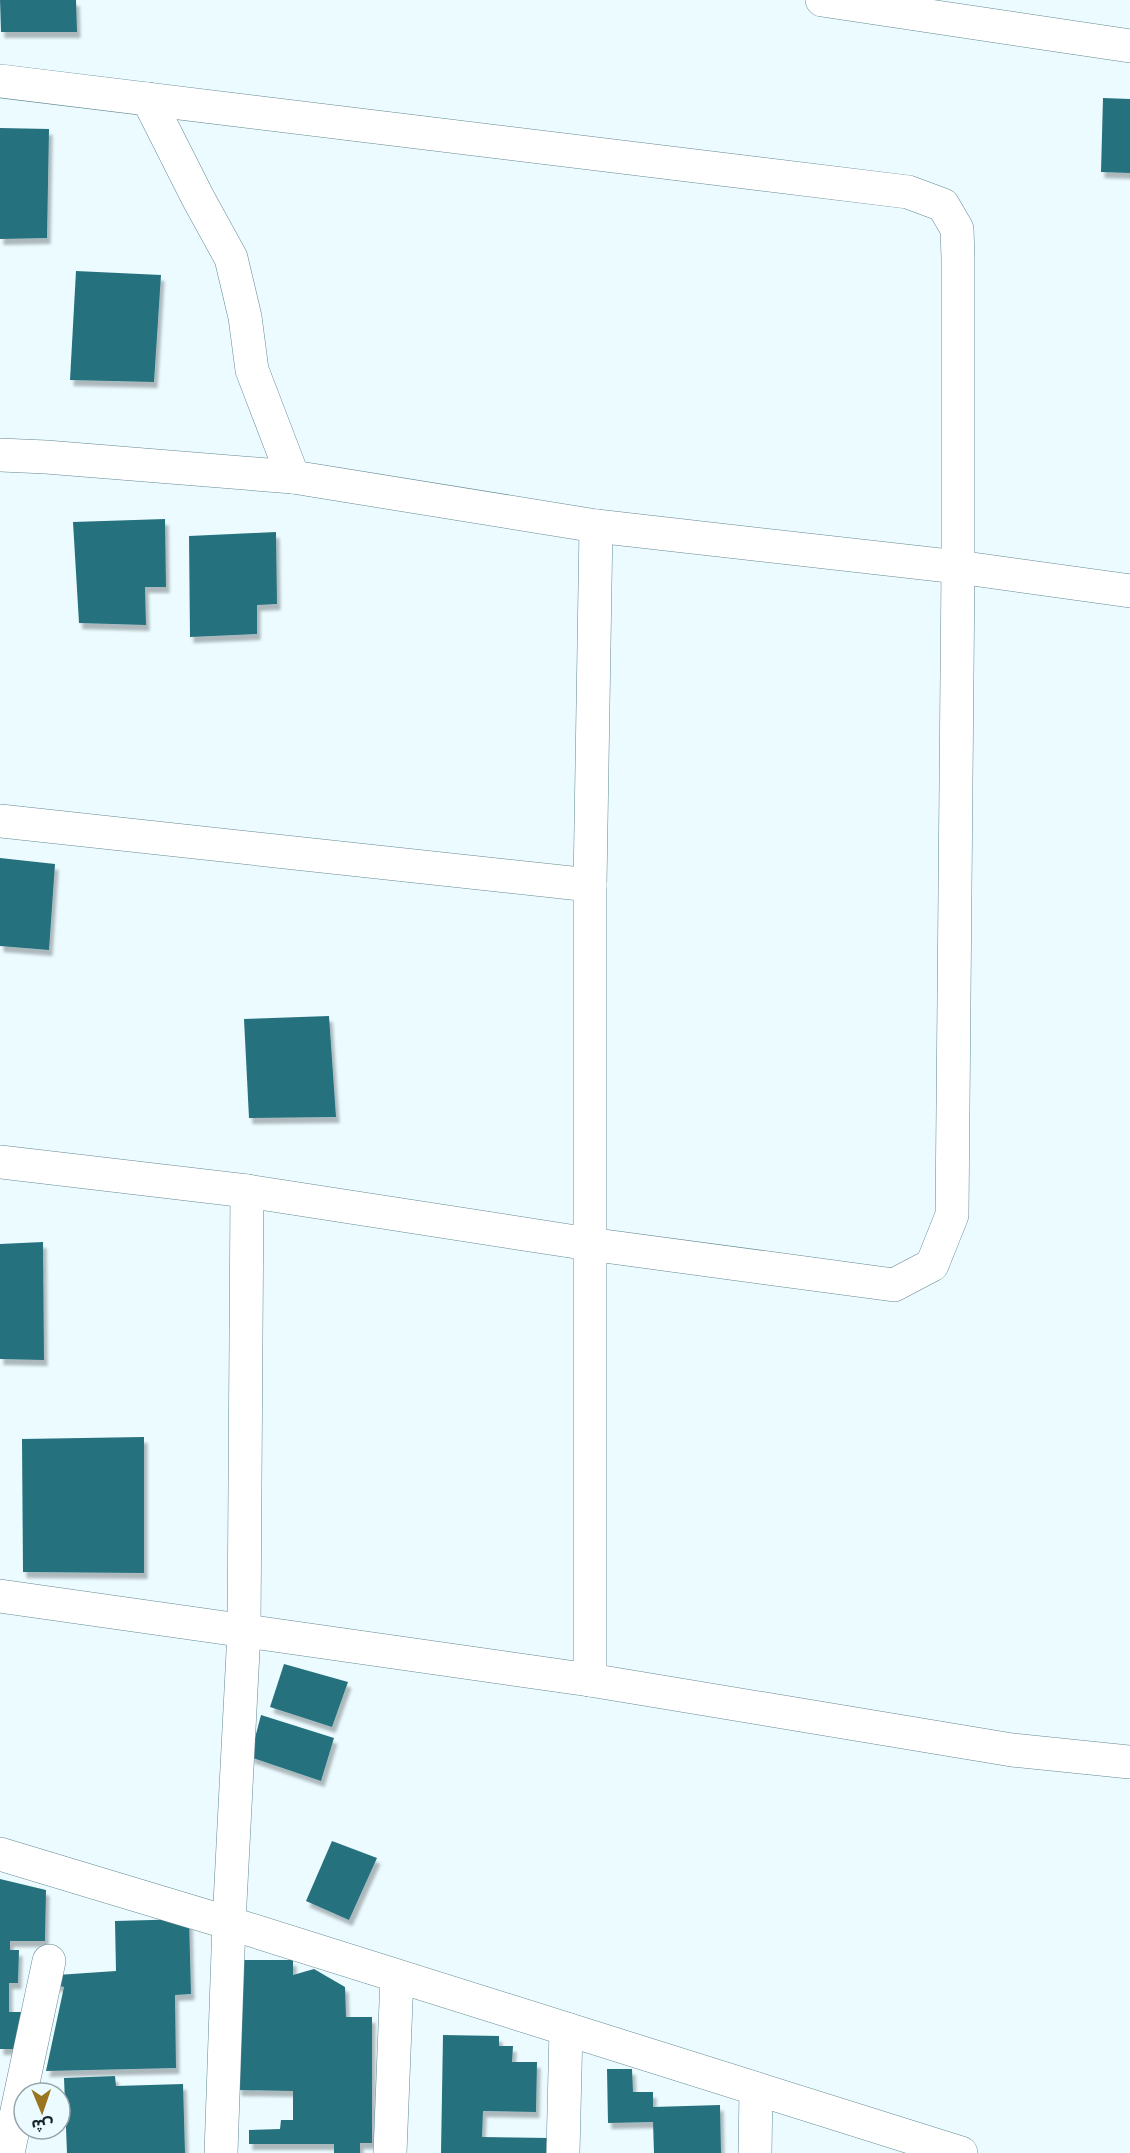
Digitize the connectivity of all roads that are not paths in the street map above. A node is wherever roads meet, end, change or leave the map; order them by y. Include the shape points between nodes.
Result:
1 (822, 0) edge
2 (1130, 46) edge
3 (0, 81) edge
4 (148, 99) junction
5 (0, 455) edge
6 (293, 477) junction
7 (596, 526) junction
8 (958, 567) junction
9 (1130, 591) edge
10 (0, 821) edge
11 (590, 885) junction
12 (0, 1162) edge
13 (247, 1191) junction
14 (589, 1244) junction
15 (0, 1596) edge
16 (244, 1632) junction
17 (590, 1680) junction
18 (1130, 1762) edge
19 (0, 1854) edge
20 (229, 1923) junction
21 (48, 1961) dead end
22 (398, 1977) junction
23 (566, 2029) junction
24 (756, 2088) junction
25 (929, 2148) edge
26 (8, 2153) edge
27 (221, 2153) edge
28 (390, 2153) edge
29 (563, 2153) edge
30 (755, 2153) edge
31 (961, 2153) edge

1 - 2 street
3 - 4 street
4 - 6 street via 231,258 252,370
4 - 8 street via 908,192 943,205 957,229
5 - 6 street
6 - 7 street
7 - 8 street
7 - 11 street
8 - 9 street
8 - 14 street via 952,1215 932,1265 894,1285
10 - 11 street
11 - 14 street
12 - 13 street
13 - 14 street
13 - 16 street
14 - 17 street
15 - 16 street
16 - 17 street
16 - 20 street
17 - 18 street via 1012,1750
19 - 20 street
20 - 22 street
20 - 27 street
21 - 26 street
22 - 23 street
22 - 28 street
23 - 24 street
23 - 29 street
24 - 25 street
24 - 30 street
25 - 31 street

